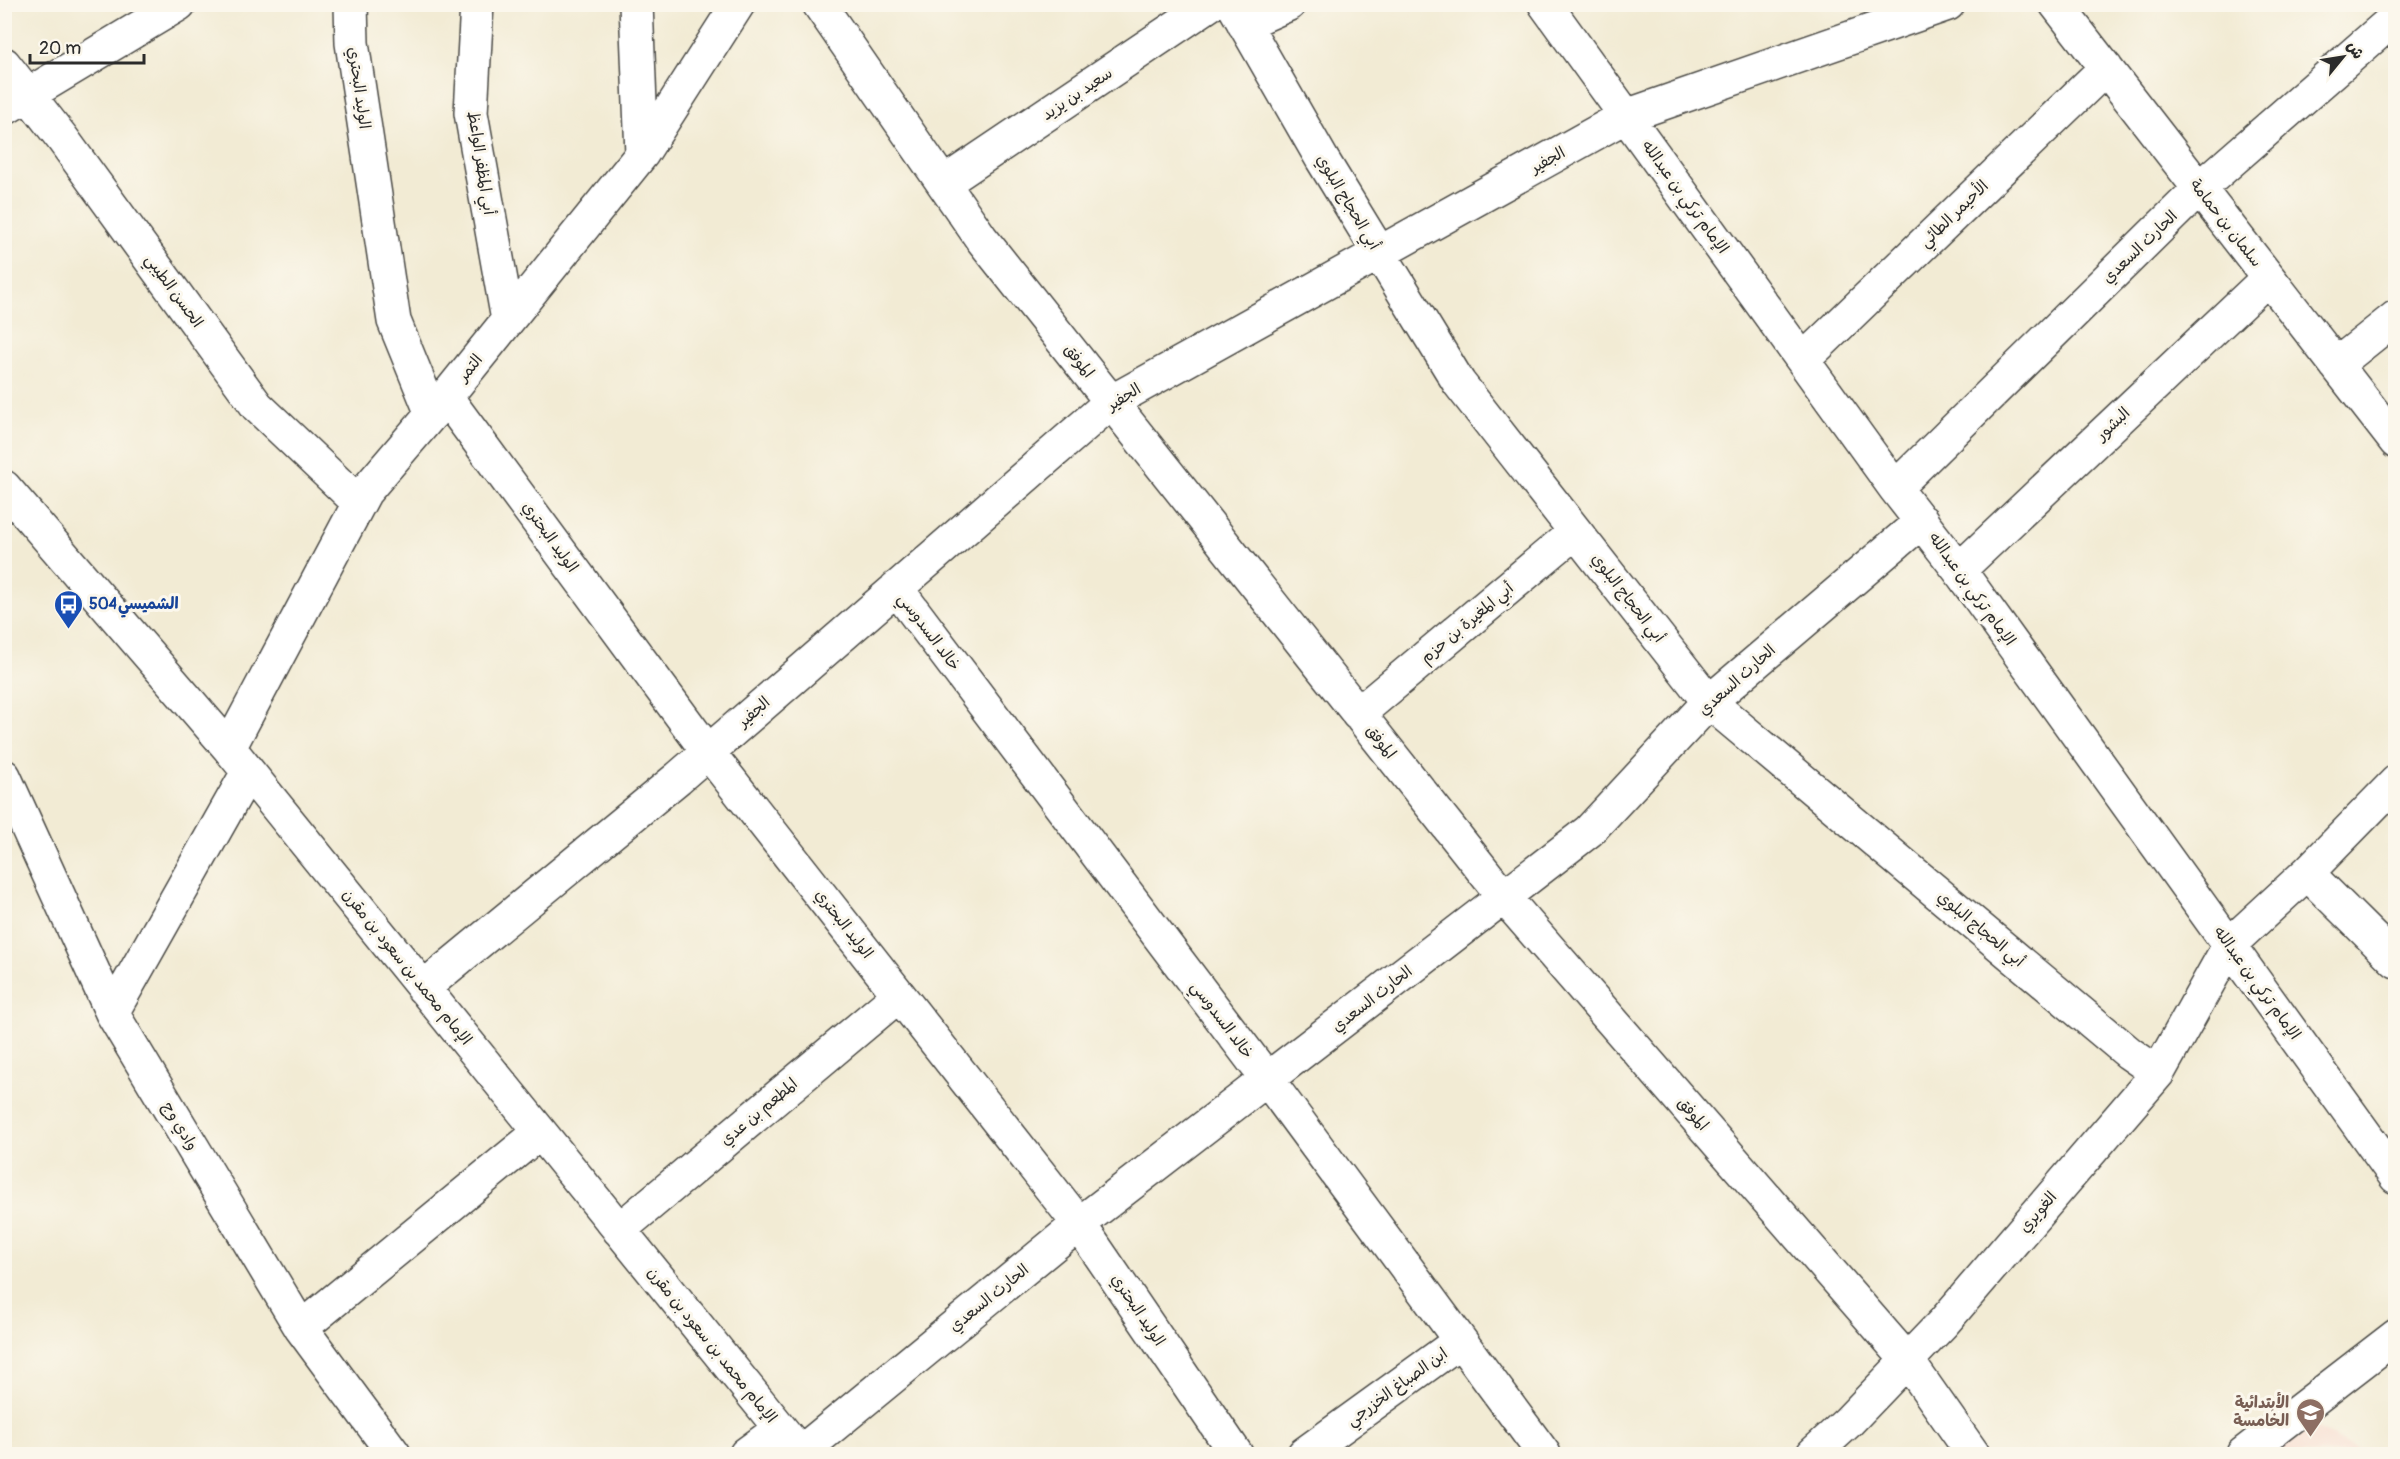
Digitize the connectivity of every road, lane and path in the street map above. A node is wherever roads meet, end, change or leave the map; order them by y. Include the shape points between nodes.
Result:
1 (179, 4) edge
2 (351, 4) edge
3 (477, 4) edge
4 (636, 4) edge
5 (738, 4) edge
6 (819, 4) edge
7 (1210, 4) edge
8 (1289, 4) edge
9 (1545, 4) edge
10 (1948, 4) edge
11 (2056, 4) edge
12 (1238, 14) edge
13 (2396, 17) edge
14 (4, 64) edge
15 (2106, 68) junction
16 (17, 102) edge
17 (1626, 116) junction
18 (642, 154) junction
19 (944, 183) junction
20 (2199, 189) junction
21 (1380, 255) junction
22 (2268, 278) junction
23 (2396, 317) edge
24 (508, 320) junction
25 (1803, 360) junction
26 (2336, 365) junction
27 (1111, 402) junction
28 (439, 406) junction
29 (2396, 442) edge
30 (4, 487) edge
31 (1895, 488) junction
32 (359, 503) junction
33 (1922, 521) junction
34 (1575, 532) junction
35 (1959, 570) junction
36 (896, 588) junction
37 (1709, 702) junction
38 (1359, 714) junction
39 (708, 752) junction
40 (239, 760) junction
41 (2396, 783) edge
42 (9, 799) edge
43 (2307, 873) junction
44 (1504, 897) junction
45 (2230, 944) junction
46 (2396, 961) edge
47 (423, 988) junction
48 (899, 995) junction
49 (112, 1013) junction
50 (2158, 1073) junction
51 (1267, 1079) junction
52 (540, 1132) junction
53 (2396, 1177) edge
54 (1079, 1224) junction
55 (619, 1230) junction
56 (301, 1329) junction
57 (2396, 1336) edge
58 (1460, 1341) junction
59 (1907, 1360) junction
60 (794, 1446) edge
61 (394, 1455) edge
62 (746, 1455) edge
63 (1236, 1455) edge
64 (1304, 1455) edge
65 (1544, 1455) edge
66 (1812, 1455) edge
67 (1973, 1455) edge
68 (2243, 1455) edge

1 - 16 street
2 - 28 street, الوليد البحتري via 352,43 394,321
3 - 24 street, أبي المظفر الواعظ via 471,113
4 - 18 street
5 - 18 street, التمر
6 - 19 street, الموفق
7 - 19 street, سعيد بن يزيد
8 - 12 street
9 - 17 street, الإمام تركي بن عبدالله
10 - 17 street, الجفير
11 - 15 street, سلمان بن حمامة
12 - 21 street, أبي الحجاج البلوي
13 - 20 street, الحارث السعدي
14 - 16 street, الحسن الطيبي
15 - 20 street, سلمان بن حمامة
15 - 25 street, الأحيمر الطائي
16 - 32 street, الحسن الطيبي via 257,406
17 - 21 street, الجفير
17 - 25 street, الإمام تركي بن عبدالله
18 - 24 street, التمر
19 - 27 street, الموفق via 981,238
20 - 22 street, سلمان بن حمامة
20 - 31 street, الحارث السعدي
21 - 27 street, الجفير
21 - 34 street, أبي الحجاج البلوي via 1459,383
22 - 26 street, سلمان بن حمامة
22 - 35 street, البشور
23 - 26 street
24 - 28 street, التمر
25 - 31 street, الإمام تركي بن عبدالله
26 - 29 street, سلمان بن حمامة
27 - 36 street, الجفير
27 - 38 street, الموفق
28 - 32 street, التمر
28 - 39 street, الوليد البحتري
30 - 40 street, الإمام محمد بن سعود بن مقرن
31 - 33 street, الإمام تركي بن عبدالله
32 - 40 street, التمر
33 - 35 street, الإمام تركي بن عبدالله
33 - 37 street, الحارث السعدي
34 - 37 street, أبي الحجاج البلوي
34 - 38 street, أبي المغيرة بن حزم
35 - 45 street, الإمام تركي بن عبدالله
36 - 39 street, الجفير
36 - 51 street, خالد السدوسي
37 - 44 street, الحارث السعدي via 1589,831
37 - 50 street, أبي الحجاج البلوي via 2129,1053
38 - 44 street, الموفق
39 - 47 street, الجفير
39 - 48 street, الوليد البحتري
40 - 47 street, الإمام محمد بن سعود بن مقرن
40 - 49 street, التمر
41 - 43 street, الغويري
42 - 49 street, وادي وج
43 - 45 street, الغويري
43 - 46 street
44 - 51 street, الحارث السعدي
44 - 59 street, الموفق
45 - 50 street, الغويري
45 - 53 street, الإمام تركي بن عبدالله
47 - 52 street, الإمام محمد بن سعود بن مقرن
48 - 54 street, الوليد البحتري
48 - 55 street, المطعم بن عدي
49 - 56 street, وادي وج
50 - 59 street, الغويري
51 - 54 street, الحارث السعدي
51 - 58 street, خالد السدوسي
52 - 55 street, الإمام محمد بن سعود بن مقرن
52 - 56 street
54 - 60 street, الحارث السعدي
54 - 63 street, الوليد البحتري
55 - 60 street, الإمام محمد بن سعود بن مقرن
56 - 61 street, وادي وج
57 - 68 street
58 - 64 street, ابن الصباغ الخزرجي
58 - 65 street, خالد السدوسي
59 - 66 street, الغويري
59 - 67 street, الموفق
60 - 62 street, الحارث السعدي

